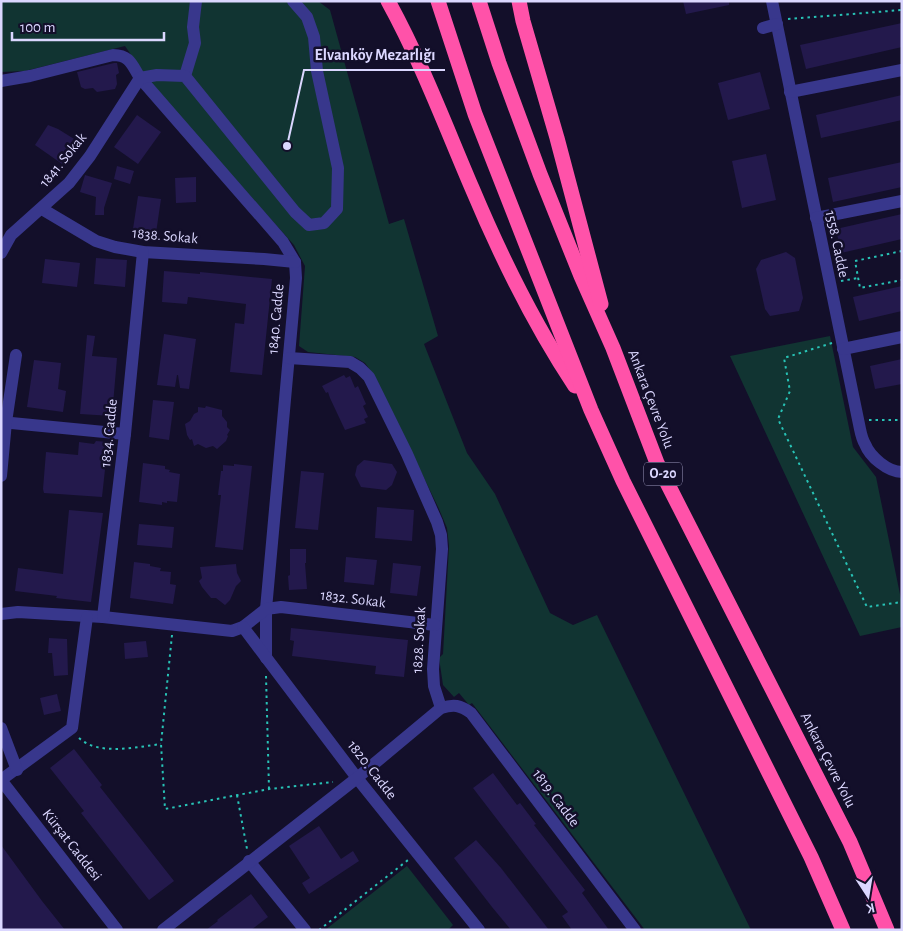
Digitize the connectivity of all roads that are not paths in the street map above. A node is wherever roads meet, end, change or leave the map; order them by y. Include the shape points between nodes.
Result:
1 (196, 1) edge
2 (293, 1) edge
3 (388, 1) edge
4 (438, 1) edge
5 (479, 1) edge
6 (519, 1) edge
7 (772, 1) edge
8 (776, 22) junction
9 (763, 28) dead end
10 (902, 70) edge
11 (185, 76) junction
12 (140, 78) junction
13 (1, 81) edge
14 (790, 92) junction
15 (902, 201) edge
16 (42, 209) junction
17 (816, 218) junction
18 (6, 234) edge
19 (143, 252) junction
20 (1, 253) edge
21 (295, 262) junction
22 (902, 337) edge
23 (842, 344) junction
24 (613, 348) junction
25 (16, 356) dead end
26 (289, 358) junction
27 (591, 410) junction
28 (4, 422) edge
29 (125, 434) junction
30 (902, 472) edge
31 (1, 476) edge
32 (266, 609) junction
33 (1, 614) edge
34 (87, 617) junction
35 (103, 618) junction
36 (435, 625) junction
37 (243, 627) junction
38 (266, 658) junction
39 (441, 708) junction
40 (1, 728) edge
41 (17, 770) junction
42 (357, 778) junction
43 (1, 780) edge
44 (249, 861) junction
45 (117, 930) edge
46 (162, 930) edge
47 (305, 930) edge
48 (478, 930) edge
49 (635, 930) edge
50 (843, 930) edge
51 (887, 930) edge

1 - 11 street via 195,43
2 - 11 street via 307,17 314,37 317,71 338,168 337,209 324,223 309,226
3 - 27 highway via 413,49 511,274 549,347
4 - 27 highway, O-20 via 475,114
5 - 24 highway, Ankara Çevre Yolu / O-20 via 540,174
6 - 24 highway
7 - 8 street, 1558. Cadde
8 - 9 street
8 - 14 street, 1558. Cadde
10 - 14 street
11 - 12 street
12 - 13 street via 127,57 113,55
12 - 16 street, 1841. Sokak via 90,156 69,184
12 - 21 street via 283,242
14 - 17 street, 1558. Cadde
15 - 17 street
16 - 18 street, 1841. Sokak
16 - 19 street, 1838. Sokak via 96,241
17 - 23 street, 1558. Cadde
18 - 20 street, 1841. Sokak
19 - 21 street, 1838. Sokak
19 - 29 street, 1834. Cadde
21 - 26 street, 1840. Cadde
22 - 23 street
23 - 30 street, 1558. Cadde via 865,446 879,462
24 - 51 highway, Ankara Çevre Yolu / O-20 via 657,463 850,842
25 - 28 street
26 - 32 street, 1840. Cadde
26 - 36 street, 1828. Sokak via 350,362 369,377 408,454 441,535
27 - 50 highway, O-20 via 623,481 811,857
28 - 29 street
28 - 31 street
29 - 35 street, 1834. Cadde
32 - 36 street, 1832. Sokak via 294,608
32 - 37 street
32 - 38 street, 1840. Cadde
33 - 34 street via 18,612
34 - 35 street
34 - 41 street via 72,728
35 - 37 street via 232,632
36 - 39 street, 1828. Sokak via 434,686
37 - 38 street, 1820. Cadde
38 - 42 street, 1820. Cadde
39 - 42 street
39 - 49 street, 1819. Cadde via 454,704 471,713
40 - 41 street
41 - 43 street
42 - 44 street
42 - 48 street, 1820. Cadde
43 - 45 street, Kürşat Caddesi
44 - 46 street
44 - 47 street

